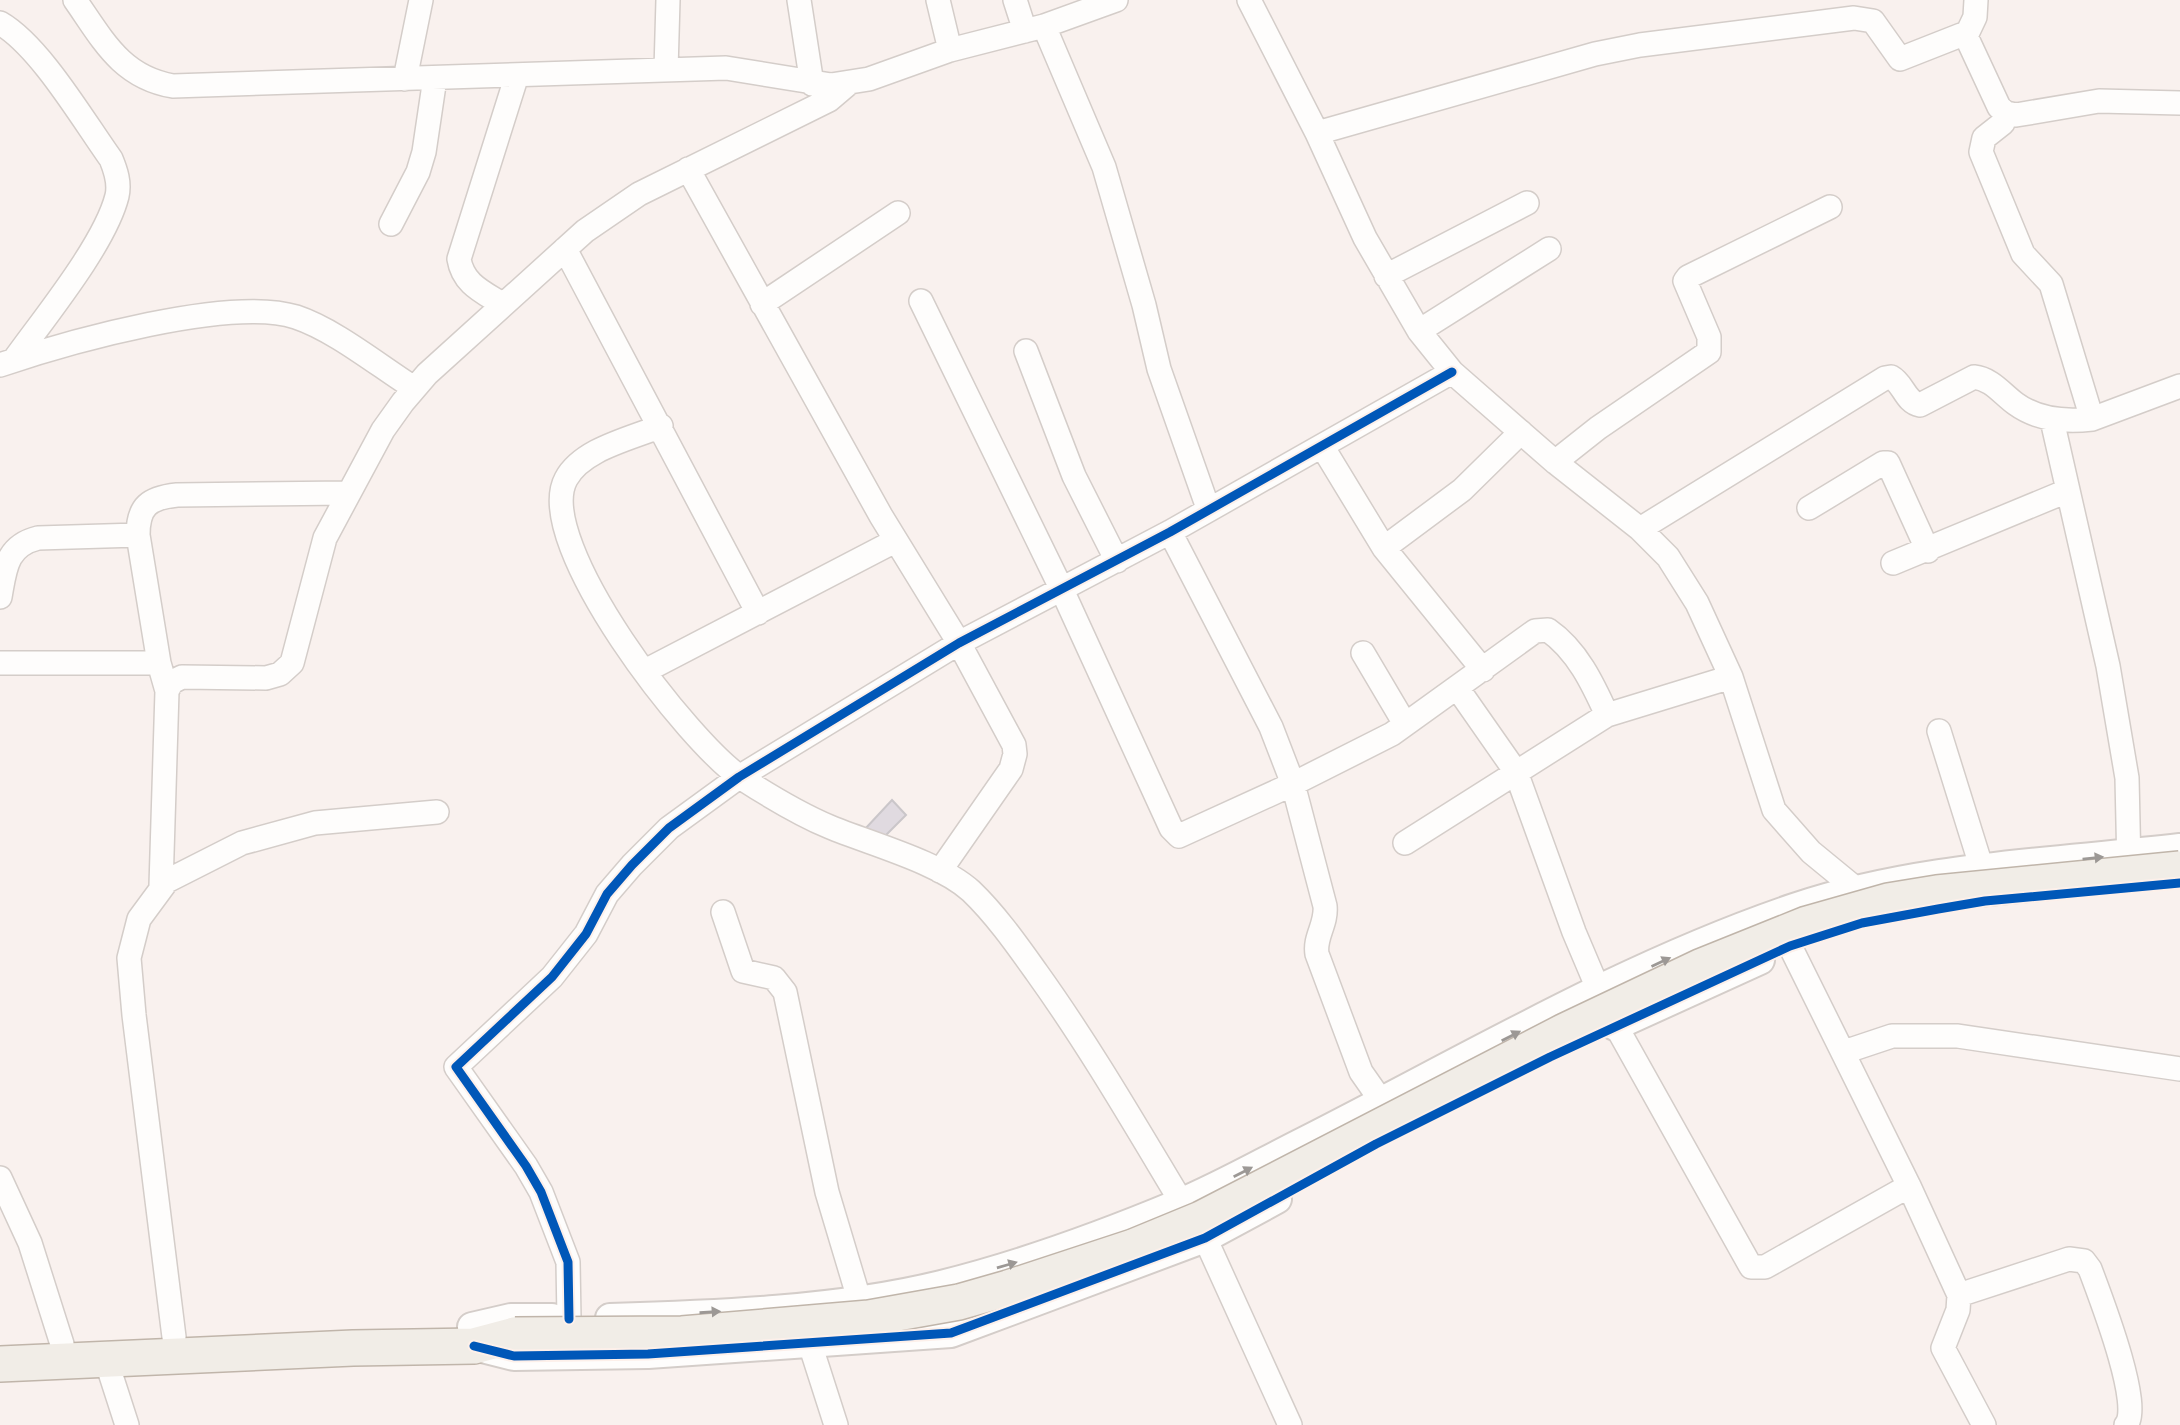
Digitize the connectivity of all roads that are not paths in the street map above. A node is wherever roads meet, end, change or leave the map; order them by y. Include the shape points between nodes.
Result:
1 (75, 0) edge
2 (421, 0) edge
3 (668, 0) edge
4 (799, 0) edge
5 (938, 0) edge
6 (1015, 0) edge
7 (1116, 0) edge
8 (1249, 0) edge
9 (1976, 0) edge
10 (0, 23) edge
11 (1034, 29) junction
12 (1966, 36) junction
13 (950, 50) junction
14 (666, 70) junction
15 (517, 75) junction
16 (435, 78) junction
17 (405, 79) junction
18 (849, 83) junction
19 (812, 84) junction
20 (2180, 103) edge
21 (2006, 113) junction
22 (1317, 133) junction
23 (688, 169) junction
24 (1527, 203) dead end
25 (1830, 207) dead end
26 (898, 213) dead end
27 (391, 224) dead end
28 (565, 248) junction
29 (1549, 249) dead end
30 (1386, 276) junction
31 (922, 301) dead end
32 (502, 304) junction
33 (762, 304) junction
34 (1419, 331) junction
35 (1026, 351) dead end
36 (7, 362) edge
37 (1452, 372) junction
38 (2180, 386) edge
39 (414, 388) junction
40 (2052, 419) junction
41 (2092, 419) junction
42 (661, 426) junction
43 (1521, 432) junction
44 (1322, 446) junction
45 (1555, 462) junction
46 (2067, 491) junction
47 (349, 493) junction
48 (1208, 508) junction
49 (1809, 508) dead end
50 (1640, 529) junction
51 (1170, 532) junction
52 (138, 535) junction
53 (895, 541) junction
54 (1384, 548) junction
55 (1928, 551) junction
56 (1116, 561) junction
57 (1893, 563) dead end
58 (1062, 590) junction
59 (0, 597) edge
60 (758, 613) junction
61 (959, 643) junction
62 (1363, 653) dead end
63 (0, 663) edge
64 (159, 663) junction
65 (1483, 670) junction
66 (645, 671) junction
67 (1731, 677) junction
68 (1458, 689) junction
69 (167, 691) junction
70 (1607, 715) junction
71 (1405, 724) junction
72 (1939, 731) dead end
73 (1516, 772) junction
74 (739, 777) junction
75 (1293, 784) junction
76 (437, 812) dead end
77 (1405, 843) dead end
78 (2180, 848) edge
79 (2129, 854) junction
80 (1982, 869) junction
81 (2180, 869) edge
82 (940, 871) junction
83 (2180, 883) edge
84 (161, 886) junction
85 (1853, 889) junction
86 (2128, 889) junction
87 (1985, 901) junction
88 (723, 912) dead end
89 (1862, 923) junction
90 (1790, 946) junction
91 (1599, 991) junction
92 (1616, 1026) junction
93 (1844, 1052) junction
94 (2180, 1069) edge
95 (1382, 1102) junction
96 (0, 1178) edge
97 (1909, 1186) junction
98 (1182, 1203) junction
99 (1205, 1238) junction
100 (965, 1278) junction
101 (1959, 1295) junction
102 (859, 1299) junction
103 (569, 1318) junction
104 (980, 1323) junction
105 (473, 1336) junction
106 (174, 1337) junction
107 (0, 1344) edge
108 (62, 1344) junction
109 (810, 1344) junction
110 (106, 1360) junction
111 (0, 1364) edge
112 (127, 1425) edge
113 (836, 1425) edge
114 (1290, 1425) edge
115 (1984, 1425) edge
116 (2126, 1425) edge

1 - 17 street via 125,66 150,82 173,86
2 - 17 street
3 - 14 street
4 - 19 street
5 - 13 street
6 - 11 street
7 - 11 street
8 - 22 street
9 - 12 street via 1975,17
10 - 36 street via 14,31 43,65 111,159 118,193 80,266
11 - 13 street
11 - 48 street via 1104,167 1159,369
12 - 21 street
12 - 22 street via 1900,59 1873,21 1854,18 1640,45
13 - 18 street
14 - 15 street
14 - 19 street via 757,71
15 - 16 street
15 - 32 street via 459,259 469,283
16 - 17 street
16 - 27 street via 418,173
18 - 19 street
18 - 23 street via 829,100
20 - 21 street via 2099,101
21 - 41 street via 2003,123 1984,138 1981,152 2024,254 2051,284
22 - 30 street
23 - 28 street via 610,212
23 - 33 street
24 - 30 street
25 - 45 street via 1688,277 1685,281 1709,337 1709,352
26 - 33 street
28 - 32 street
28 - 42 street
29 - 34 street
30 - 34 street
31 - 58 street
32 - 39 street
33 - 53 street
34 - 37 street
35 - 56 street via 1074,476
36 - 39 street via 104,335 251,309 282,313 314,325
37 - 43 street
37 - 44 street
38 - 41 street
39 - 47 street via 383,430
40 - 41 street
40 - 46 street
40 - 50 street via 2017,406 1984,378 1974,377 1920,405 1908,399 1899,381 1891,377
42 - 60 street
42 - 66 street via 581,460 564,482 562,495 568,542 577,567
43 - 45 street
43 - 54 street via 1462,490
44 - 48 street
44 - 54 street
45 - 50 street
46 - 55 street
46 - 79 street via 2108,666 2127,779
47 - 52 street via 159,497 138,517
47 - 69 street via 325,538 292,663 280,674 266,678 182,677
48 - 51 street
49 - 55 street via 1888,463
50 - 67 street via 1684,581
51 - 56 street
51 - 75 street via 1266,716
52 - 59 street via 23,542 11,552
52 - 64 street
53 - 60 street
53 - 61 street
54 - 65 street
55 - 57 street
56 - 58 street
58 - 61 street
58 - 75 street via 1175,834 1184,836
60 - 66 street
61 - 74 street
61 - 82 street via 1009,733 1015,754 1005,778
62 - 71 street
63 - 64 street
64 - 69 street
65 - 68 street
65 - 70 street via 1530,633 1548,630 1580,664
66 - 74 street via 698,740
67 - 70 street
67 - 85 street via 1774,810 1811,852
68 - 71 street
68 - 73 street
69 - 84 street
70 - 73 street
71 - 75 street via 1370,747
72 - 80 street
73 - 77 street
73 - 91 street
74 - 82 street via 794,810
74 - 103 street via 670,828 632,865 552,977 456,1067 541,1192 568,1262
75 - 95 street via 1325,906 1317,954 1361,1072
76 - 84 street via 285,829 231,847
78 - 79 street
80 -> 79 street
79 - 86 street
80 - 85 street
80 - 87 street
81 - 105 main road, bridge via 1937,893 1888,901 1807,924 1700,967 1564,1031 1201,1219 1008,1288 869,1318 682,1334
82 - 98 street via 960,881 979,899 1034,968
83 - 86 street
84 - 106 street via 139,919 129,958
85 - 89 street
91 -> 85 street via 1723,934
86 - 87 street
87 - 89 street
88 - 102 street via 743,971 777,979 785,992 827,1192
89 - 90 street
90 - 92 street
90 - 93 street
95 -> 91 street
92 - 97 street via 1751,1267 1765,1268
92 - 99 street via 1376,1144
93 - 94 street via 1892,1036 1958,1036
93 - 97 street
98 -> 95 street
96 - 108 street via 30,1243
97 - 101 street
100 -> 98 street via 1066,1248
99 - 104 street
99 - 114 street
100 - 102 street
100 - 104 street
101 - 115 street via 1943,1348
101 - 116 street via 2069,1259 2084,1261 2091,1269 2132,1403 2133,1415
103 -> 102 street via 656,1317
103 - 105 street via 511,1318
104 - 109 street via 951,1334
105 - 106 main road
105 - 109 street via 514,1356
105 - 110 main road via 354,1348
106 - 108 main road
107 - 108 main road
109 - 113 street
110 - 111 main road
110 - 112 street

